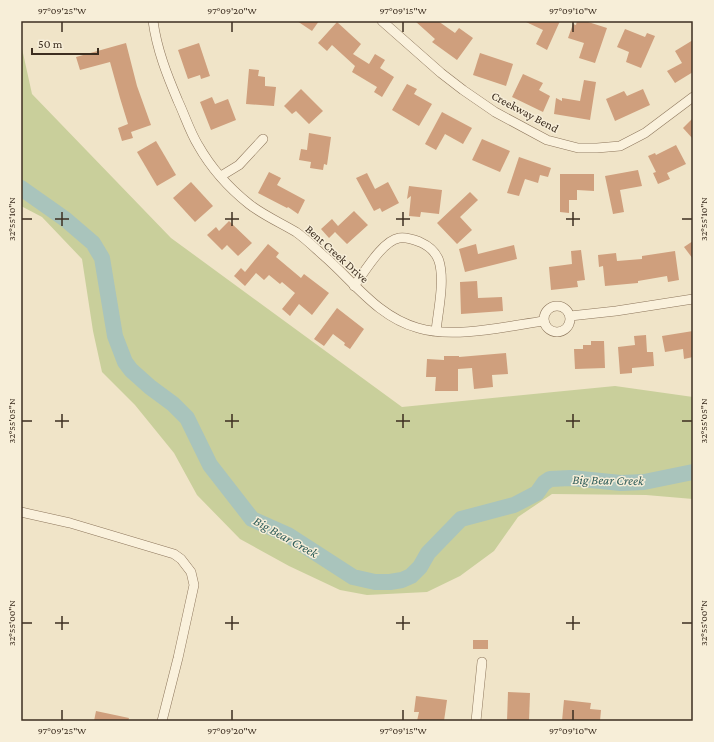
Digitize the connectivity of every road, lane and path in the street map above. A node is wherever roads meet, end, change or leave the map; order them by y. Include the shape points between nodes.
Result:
1 (153, 21) edge
2 (382, 21) edge
3 (693, 97) edge
4 (263, 140) dead end
5 (220, 176) junction
6 (354, 286) junction
7 (693, 299) edge
8 (570, 316) junction
9 (544, 321) junction
10 (436, 331) junction
11 (21, 512) edge
12 (482, 662) dead end
13 (162, 721) edge
14 (476, 721) edge

1 - 5 street, Bent Creek Drive via 167,76 197,145
2 - 3 street, Creekway Bend via 441,73 495,112 547,140 578,148 620,146 645,133
4 - 5 street via 239,165
5 - 6 street, Bent Creek Drive via 250,205 311,244
6 - 10 street, Bent Creek Drive via 400,322 419,329
6 - 10 street via 373,259 390,242 400,238 425,244 436,255 440,270
7 - 8 street via 616,312
8 - 9 street via 565,309 554,307 547,311
8 - 9 street via 567,328 559,332 548,329
9 - 10 street, Bent Creek Drive via 471,332
11 - 13 street via 70,523 174,554 191,572 194,585
12 - 14 street

